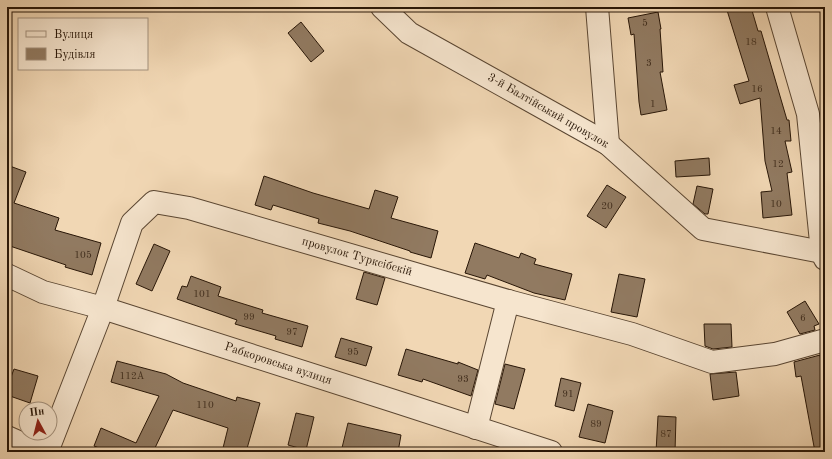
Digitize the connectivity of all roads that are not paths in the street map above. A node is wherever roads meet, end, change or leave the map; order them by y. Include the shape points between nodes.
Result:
1 (382, 7) edge
2 (596, 7) edge
3 (777, 7) edge
4 (608, 144) junction
5 (824, 255) edge
6 (7, 274) edge
7 (508, 301) junction
8 (103, 308) junction
9 (825, 340) edge
10 (476, 428) junction
11 (7, 437) edge
12 (41, 452) edge
13 (47, 452) edge
14 (551, 452) edge

1 - 4 street, 3-й Балтійський провулок via 409,33
2 - 4 street
3 - 5 street via 808,114
4 - 5 street, 3-й Балтійський провулок via 703,229
6 - 8 street, Рабкоровська вулиця via 43,292
7 - 8 street, провулок Турксібскій via 189,208 154,202 132,222
7 - 9 street, провулок Турксібскій via 632,334 712,362 774,354
7 - 10 street
8 - 10 street, Рабкоровська вулиця
8 - 13 street, провулок Турксібскій
10 - 14 street, Рабкоровська вулиця
11 - 12 street

